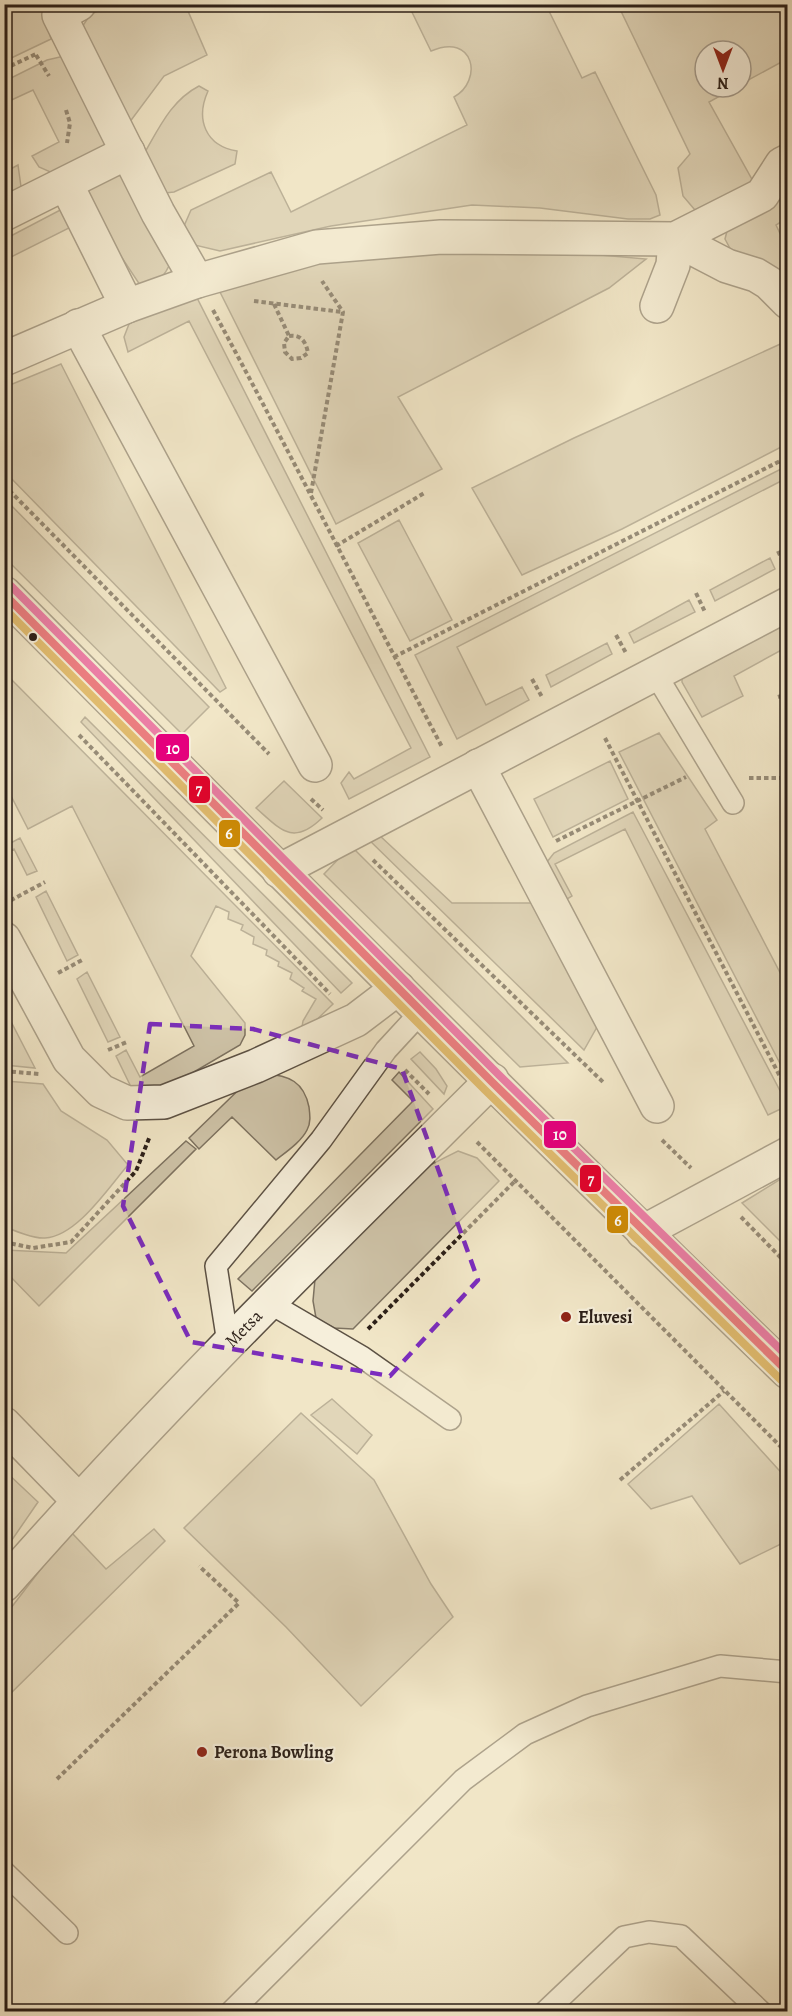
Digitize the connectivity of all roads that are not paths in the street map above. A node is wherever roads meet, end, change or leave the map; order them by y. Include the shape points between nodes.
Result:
1 (79, 4) edge
2 (128, 152) junction
3 (788, 161) edge
4 (66, 184) junction
5 (4, 214) edge
6 (675, 239) junction
7 (197, 281) junction
8 (788, 302) edge
9 (127, 306) junction
10 (657, 306) dead end
11 (78, 326) junction
12 (4, 359) edge
13 (4, 593) edge
14 (788, 604) edge
15 (642, 666) junction
16 (468, 772) junction
17 (310, 778) road end
18 (733, 803) dead end
19 (279, 871) junction
20 (4, 939) edge
21 (398, 988) junction
22 (422, 1011) junction
23 (492, 1080) junction
24 (657, 1121) road end
25 (788, 1154) edge
26 (643, 1232) junction
27 (268, 1302) junction
28 (228, 1342) junction
29 (788, 1372) edge
30 (450, 1419) dead end
31 (4, 1424) edge
32 (78, 1501) junction
33 (4, 1585) edge
34 (788, 1672) edge
35 (4, 1872) edge
36 (67, 1933) dead end
37 (231, 2012) edge
38 (545, 2012) edge
39 (761, 2012) edge

1 - 2 street via 59,15
2 - 4 street
2 - 7 street
3 - 6 street via 762,195
4 - 5 street
4 - 9 street
6 - 7 street via 441,237 317,247
6 - 8 street via 728,266 756,274
6 - 10 street via 673,266
7 - 9 street
9 - 11 street
11 - 12 street
11 - 17 street
13 - 19 street
14 - 15 street
15 - 16 street via 590,708
15 - 18 lane
16 - 19 street
16 - 24 street via 526,856
19 - 21 street
20 - 21 street via 69,1059 101,1091 127,1103 164,1102 256,1066 356,1020
21 - 22 street
22 - 23 street
22 - 28 lane via 386,1050 321,1140 216,1266
23 - 26 street
23 - 27 street, Metsa
25 - 26 street
26 - 29 street
27 - 28 street, Metsa
27 - 30 lane via 348,1349
28 - 32 street, Metsa
31 - 32 street
32 - 33 street, Metsa
34 - 37 lane via 720,1666 587,1706 525,1734 463,1780
35 - 36 lane
38 - 39 lane via 624,1937 649,1932 681,1936

